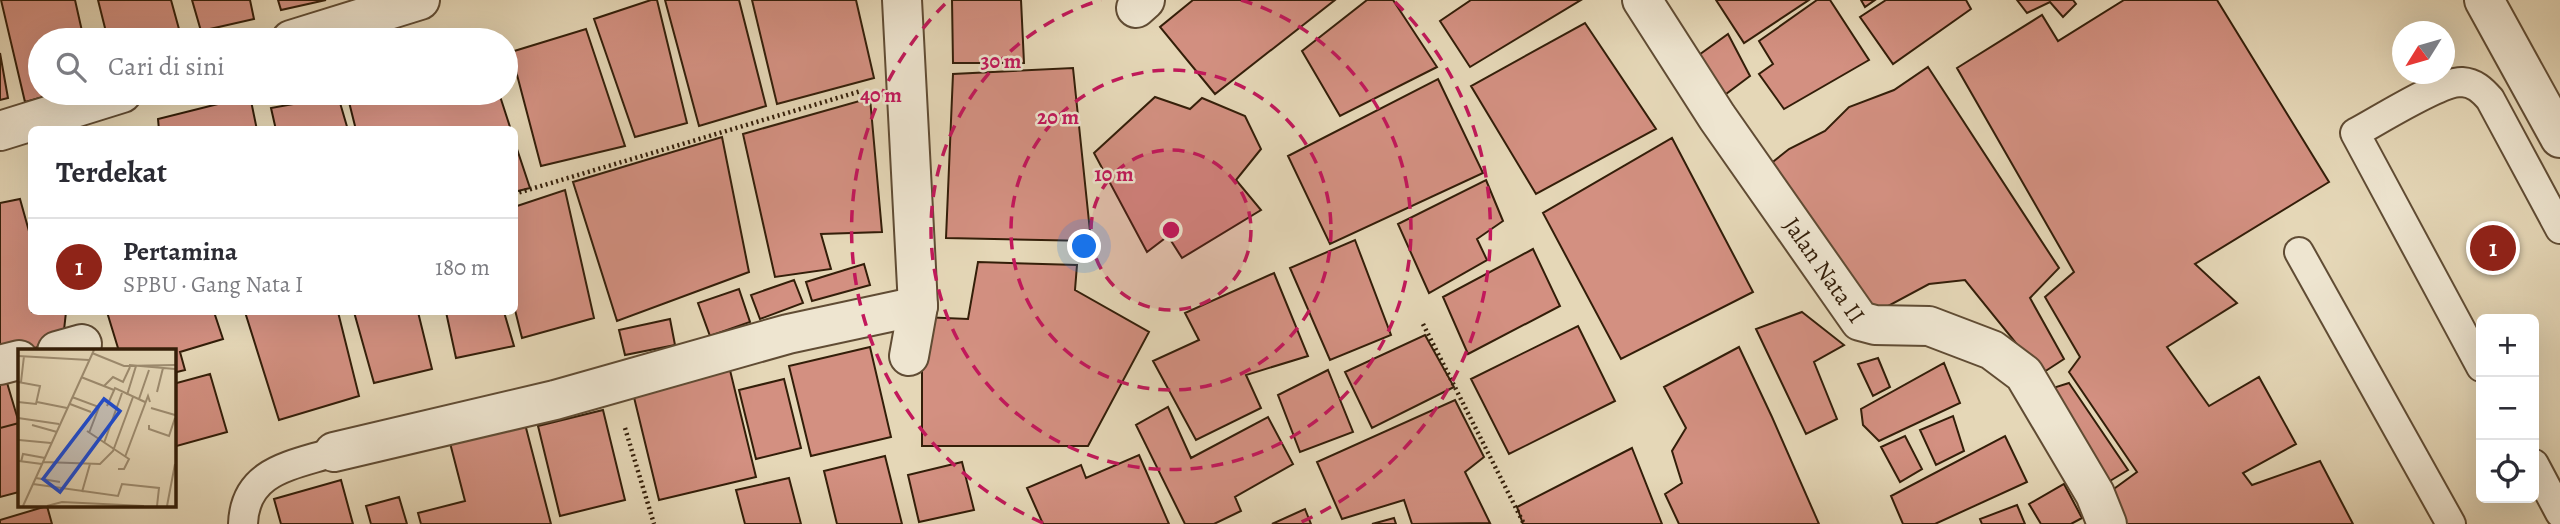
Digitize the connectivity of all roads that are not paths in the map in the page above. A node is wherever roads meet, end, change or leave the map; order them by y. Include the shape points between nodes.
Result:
1 (420, 0) edge
2 (902, 0) edge
3 (1642, 0) edge
4 (2484, 0) edge
5 (330, 28) edge
6 (83, 105) edge
7 (0, 131) edge
8 (2560, 138) edge
9 (2560, 229) edge
10 (2299, 253) dead end
11 (918, 306) junction
12 (909, 356) dead end
13 (2476, 358) edge
14 (18, 360) edge
15 (0, 365) edge
16 (334, 452) joint
17 (2539, 473) edge
18 (2560, 513) edge
19 (243, 524) edge
20 (2107, 524) edge
21 (2451, 524) edge

1 - 5 street
2 - 11 street
3 - 20 street, Jalan Nata II via 1717,117 1860,321 1929,326 1992,351 2024,374 2095,494
4 - 8 street
6 - 7 street
9 - 13 lane via 2490,99 2479,88 2447,84 2355,133
10 - 21 lane
11 - 12 street
11 - 16 street via 788,334 555,400
14 - 15 street
16 - 19 lane via 271,473 258,482 249,494
17 - 18 lane

